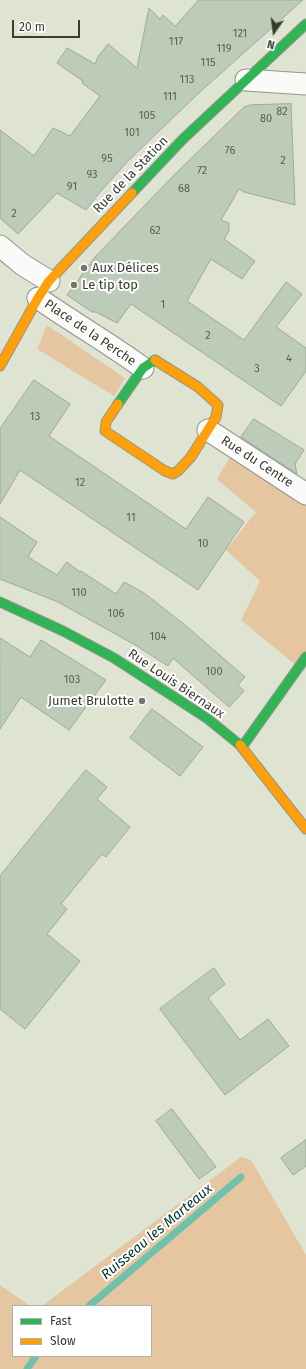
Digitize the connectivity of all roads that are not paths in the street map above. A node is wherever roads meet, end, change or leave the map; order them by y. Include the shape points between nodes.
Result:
1 (306, 24) edge
2 (246, 80) junction
3 (306, 84) edge
4 (0, 246) edge
5 (43, 290) junction
6 (0, 366) edge
7 (143, 368) junction
8 (208, 430) junction
9 (306, 494) edge
10 (0, 602) edge
11 (306, 657) edge
12 (242, 747) junction
13 (306, 829) edge

1 - 2 street, Rue de la Station
2 - 3 street
2 - 5 street, Rue de la Station via 183,139
4 - 5 street, Place de la Perche via 23,265
5 - 6 street, Rue de la Station
5 - 7 street, Place de la Perche via 62,315
7 - 8 street, Place de la Perche via 155,360 215,400 218,411
7 - 8 street, Place de la Perche via 106,422 105,431 173,474 191,457
8 - 9 street, Rue du Centre
10 - 12 street, Rue Louis Biernaux via 114,658 208,719
11 - 12 street
12 - 13 street, Rue Louis Biernaux

